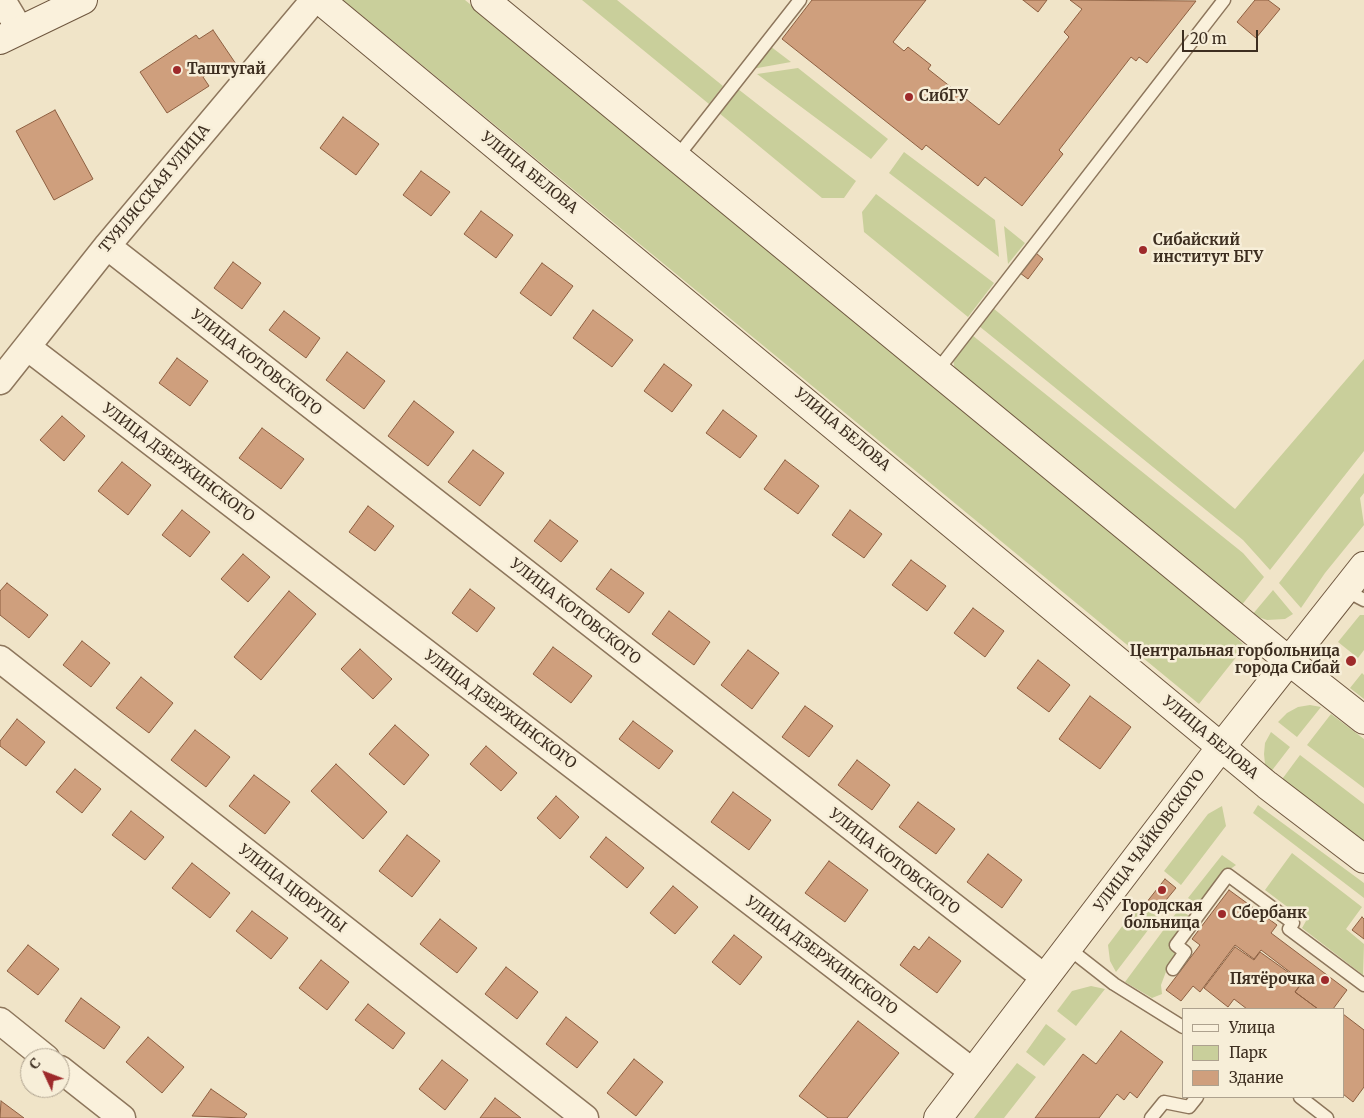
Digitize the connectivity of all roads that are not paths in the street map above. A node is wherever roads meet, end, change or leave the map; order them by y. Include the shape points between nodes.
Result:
1 (2, 0) edge
2 (83, 0) edge
3 (314, 0) edge
4 (320, 0) edge
5 (485, 0) edge
6 (800, 0) edge
7 (1224, 0) edge
8 (10, 35) edge
9 (677, 158) junction
10 (107, 246) junction
11 (27, 347) junction
12 (937, 371) junction
13 (0, 381) edge
14 (1364, 566) edge
15 (1355, 595) edge
16 (0, 660) edge
17 (1289, 661) junction
18 (1364, 720) edge
19 (1221, 747) junction
20 (1364, 859) edge
21 (1068, 948) junction
22 (1172, 969) dead end
23 (1045, 978) junction
24 (1364, 985) edge
25 (0, 1021) edge
26 (1182, 1026) edge
27 (34, 1048) edge
28 (973, 1072) junction
29 (70, 1077) edge
30 (1196, 1098) edge
31 (1301, 1098) edge
32 (122, 1118) edge
33 (585, 1118) edge
34 (938, 1118) edge
35 (1151, 1118) edge
36 (1327, 1118) edge

1 - 8 street
2 - 8 main road
3 - 10 street, ТУЯЛЯССКАЯ УЛИЦА
4 - 19 main road, УЛИЦА БЕЛОВА
5 - 9 main road
6 - 9 lane
7 - 12 lane
9 - 12 main road
10 - 11 street, ТУЯЛЯССКАЯ УЛИЦА
10 - 23 street, УЛИЦА КОТОВСКОГО
11 - 13 street, ТУЯЛЯССКАЯ УЛИЦА
11 - 28 street, УЛИЦА ДЗЕРЖИНСКОГО
12 - 17 main road
14 - 15 main road, УЛИЦА ЧАЙКОВСКОГО
15 - 17 main road, УЛИЦА ЧАЙКОВСКОГО
16 - 33 street, УЛИЦА ЦЮРУПЫ
17 - 18 main road
17 - 19 main road, УЛИЦА ЧАЙКОВСКОГО
19 - 20 main road, УЛИЦА БЕЛОВА
19 - 21 main road, УЛИЦА ЧАЙКОВСКОГО
21 - 23 main road, УЛИЦА ЧАЙКОВСКОГО
21 - 26 lane via 1114,984
22 - 24 lane via 1185,952 1176,945 1228,875 1293,923 1289,929
23 - 28 main road, УЛИЦА ЧАЙКОВСКОГО
25 - 27 street
28 - 34 main road, УЛИЦА ЧАЙКОВСКОГО
29 - 32 street
30 - 35 lane via 1189,1107 1164,1102
31 - 36 lane

